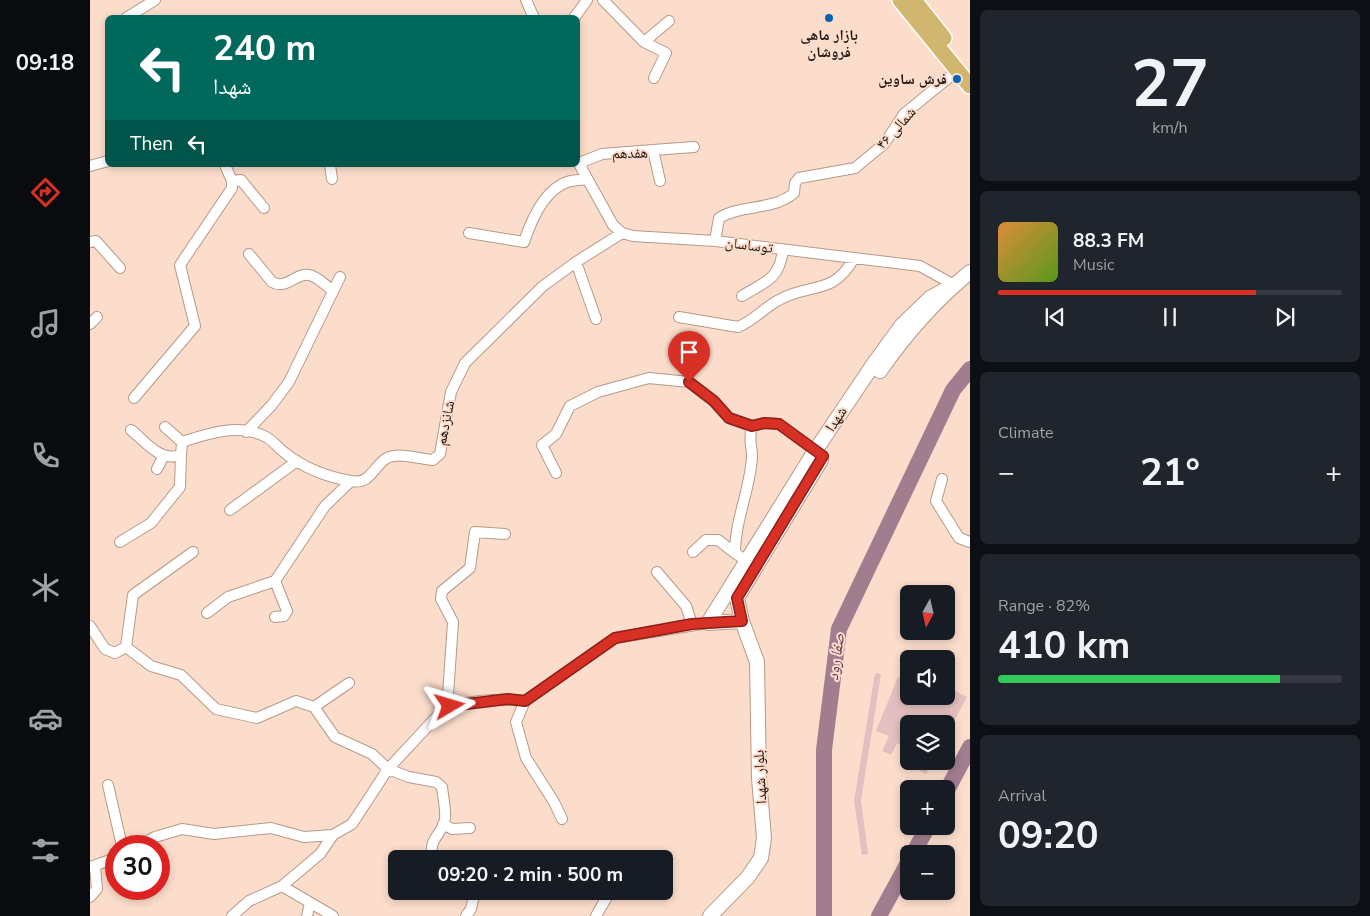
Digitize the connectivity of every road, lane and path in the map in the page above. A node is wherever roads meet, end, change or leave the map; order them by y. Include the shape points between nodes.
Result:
1 (155, 0) edge
2 (526, 0) edge
3 (588, 0) edge
4 (603, 0) edge
5 (900, 0) edge
6 (914, 0) edge
7 (131, 15) edge
8 (533, 15) edge
9 (576, 15) edge
10 (669, 21) dead end
11 (644, 42) junction
12 (964, 70) edge
13 (654, 78) dead end
14 (970, 86) edge
15 (694, 147) dead end
16 (654, 150) junction
17 (580, 161) edge
18 (105, 162) edge
19 (90, 166) edge
20 (580, 166) edge
21 (226, 167) edge
22 (330, 167) edge
23 (332, 179) dead end
24 (587, 179) junction
25 (232, 181) junction
26 (660, 181) dead end
27 (264, 208) dead end
28 (469, 233) dead end
29 (622, 233) junction
30 (715, 241) junction
31 (90, 242) edge
32 (783, 250) junction
33 (249, 254) dead end
34 (854, 258) junction
35 (576, 262) junction
36 (120, 268) dead end
37 (970, 272) edge
38 (340, 277) dead end
39 (954, 285) junction
40 (332, 290) junction
41 (742, 296) dead end
42 (679, 317) dead end
43 (596, 319) dead end
44 (134, 398) dead end
45 (752, 426) junction
46 (165, 427) dead end
47 (131, 430) dead end
48 (246, 432) junction
49 (182, 442) junction
50 (819, 453) junction
51 (181, 455) junction
52 (163, 457) junction
53 (297, 461) junction
54 (157, 470) dead end
55 (556, 473) dead end
56 (942, 479) dead end
57 (350, 481) junction
58 (230, 510) dead end
59 (505, 534) dead end
60 (120, 542) dead end
61 (970, 542) edge
62 (192, 552) dead end
63 (693, 552) dead end
64 (741, 557) junction
65 (657, 572) dead end
66 (275, 581) junction
67 (733, 583) junction
68 (737, 598) junction
69 (207, 613) dead end
70 (275, 617) dead end
71 (742, 621) junction
72 (708, 623) junction
73 (692, 624) junction
74 (90, 626) edge
75 (126, 647) junction
76 (349, 683) dead end
77 (525, 701) junction
78 (450, 706) junction
79 (314, 707) junction
80 (388, 769) junction
81 (108, 785) dead end
82 (562, 818) dead end
83 (443, 824) junction
84 (470, 828) dead end
85 (333, 834) junction
86 (119, 835) edge
87 (162, 835) edge
88 (431, 850) edge
89 (105, 862) edge
90 (93, 867) edge
91 (282, 886) junction
92 (90, 897) edge
93 (473, 900) edge
94 (605, 900) edge
95 (310, 903) junction
96 (232, 916) edge
97 (307, 916) edge
98 (333, 916) edge
99 (466, 916) edge
100 (596, 916) edge
101 (710, 916) edge

1 - 7 street
2 - 8 street
3 - 9 street
4 - 11 street
5 - 12 main road
6 - 12 main road
10 - 11 street
11 - 13 street via 666,53
12 - 14 main road
12 - 30 street, شمالی ۴۶ via 904,114 884,144 855,168 800,178 795,183 794,193 785,201 729,212 719,218
15 - 16 street
16 - 17 street, هفدهم via 602,154
16 - 26 street, هفدهم
18 - 19 street
20 - 24 street
21 - 25 street
22 - 23 street
24 - 28 street via 567,182 552,191 531,222 524,242
24 - 29 street
25 - 27 street via 241,180
25 - 44 street via 232,188 180,265 195,326
29 - 30 street, توساسان via 665,240
29 - 35 street, شانزدهم
30 - 32 street, توساسان
31 - 36 street via 96,241
32 - 34 street, توساسان
32 - 41 street via 781,265 774,276
33 - 40 street via 276,284 307,274
34 - 39 street, توساسان via 920,266
34 - 42 street via 846,274 832,284 778,300 738,327
35 - 43 street
35 - 57 street, شانزدهم via 543,286 465,363 451,392 440,454 433,460 394,456 386,459 369,478
37 - 39 main road, شهدا
38 - 40 street
39 - 50 main road, شهدا via 930,298 902,325
40 - 48 street via 289,382
45 - 50 street via 779,424
45 - 55 street via 729,418 714,401 689,382 650,378 598,392 570,406 556,434 542,445
45 - 64 street via 748,440 752,455 746,496 735,535
46 - 49 street
47 - 52 street
48 - 49 street via 217,431
48 - 53 street via 265,436
49 - 51 street
50 - 64 main road, شهدا
50 - 68 main road, شهدا
51 - 52 street
51 - 60 street via 180,487 151,523
52 - 54 street
53 - 57 street via 314,472
53 - 58 street
56 - 61 street via 936,501 959,538
57 - 66 street via 325,506
59 - 78 street via 475,532 470,568 442,591 441,599 453,622
62 - 75 street via 133,595
63 - 64 street via 706,540 718,540
64 - 67 main road, شهدا
65 - 73 street via 686,606
66 - 69 street via 228,597
66 - 70 street via 287,611 284,616
67 - 68 main road, بلوار شهدا
67 - 72 main road, شهدا
68 - 71 main road, بلوار شهدا
71 - 72 main road
71 - 101 main road, بلوار شهدا via 757,662 759,778 764,838 761,858 748,877
72 - 73 street
73 - 77 street via 615,638
74 - 75 street via 105,649 115,653
75 - 79 street via 152,666 181,675 216,709 257,718 296,701
76 - 79 street
77 - 78 street via 508,699
77 - 82 street via 516,722 526,758
78 - 80 street
79 - 80 street via 335,738 372,754
80 - 83 street via 436,782 442,787
80 - 85 street via 352,824
81 - 86 street
83 - 84 street via 452,829
83 - 88 street
85 - 87 street via 304,837 271,828 214,834 182,829
85 - 91 street via 320,854
89 - 90 street
90 - 92 street via 97,890
91 - 95 street
91 - 96 street via 249,901
93 - 99 street
94 - 100 street
95 - 97 street
95 - 98 street

